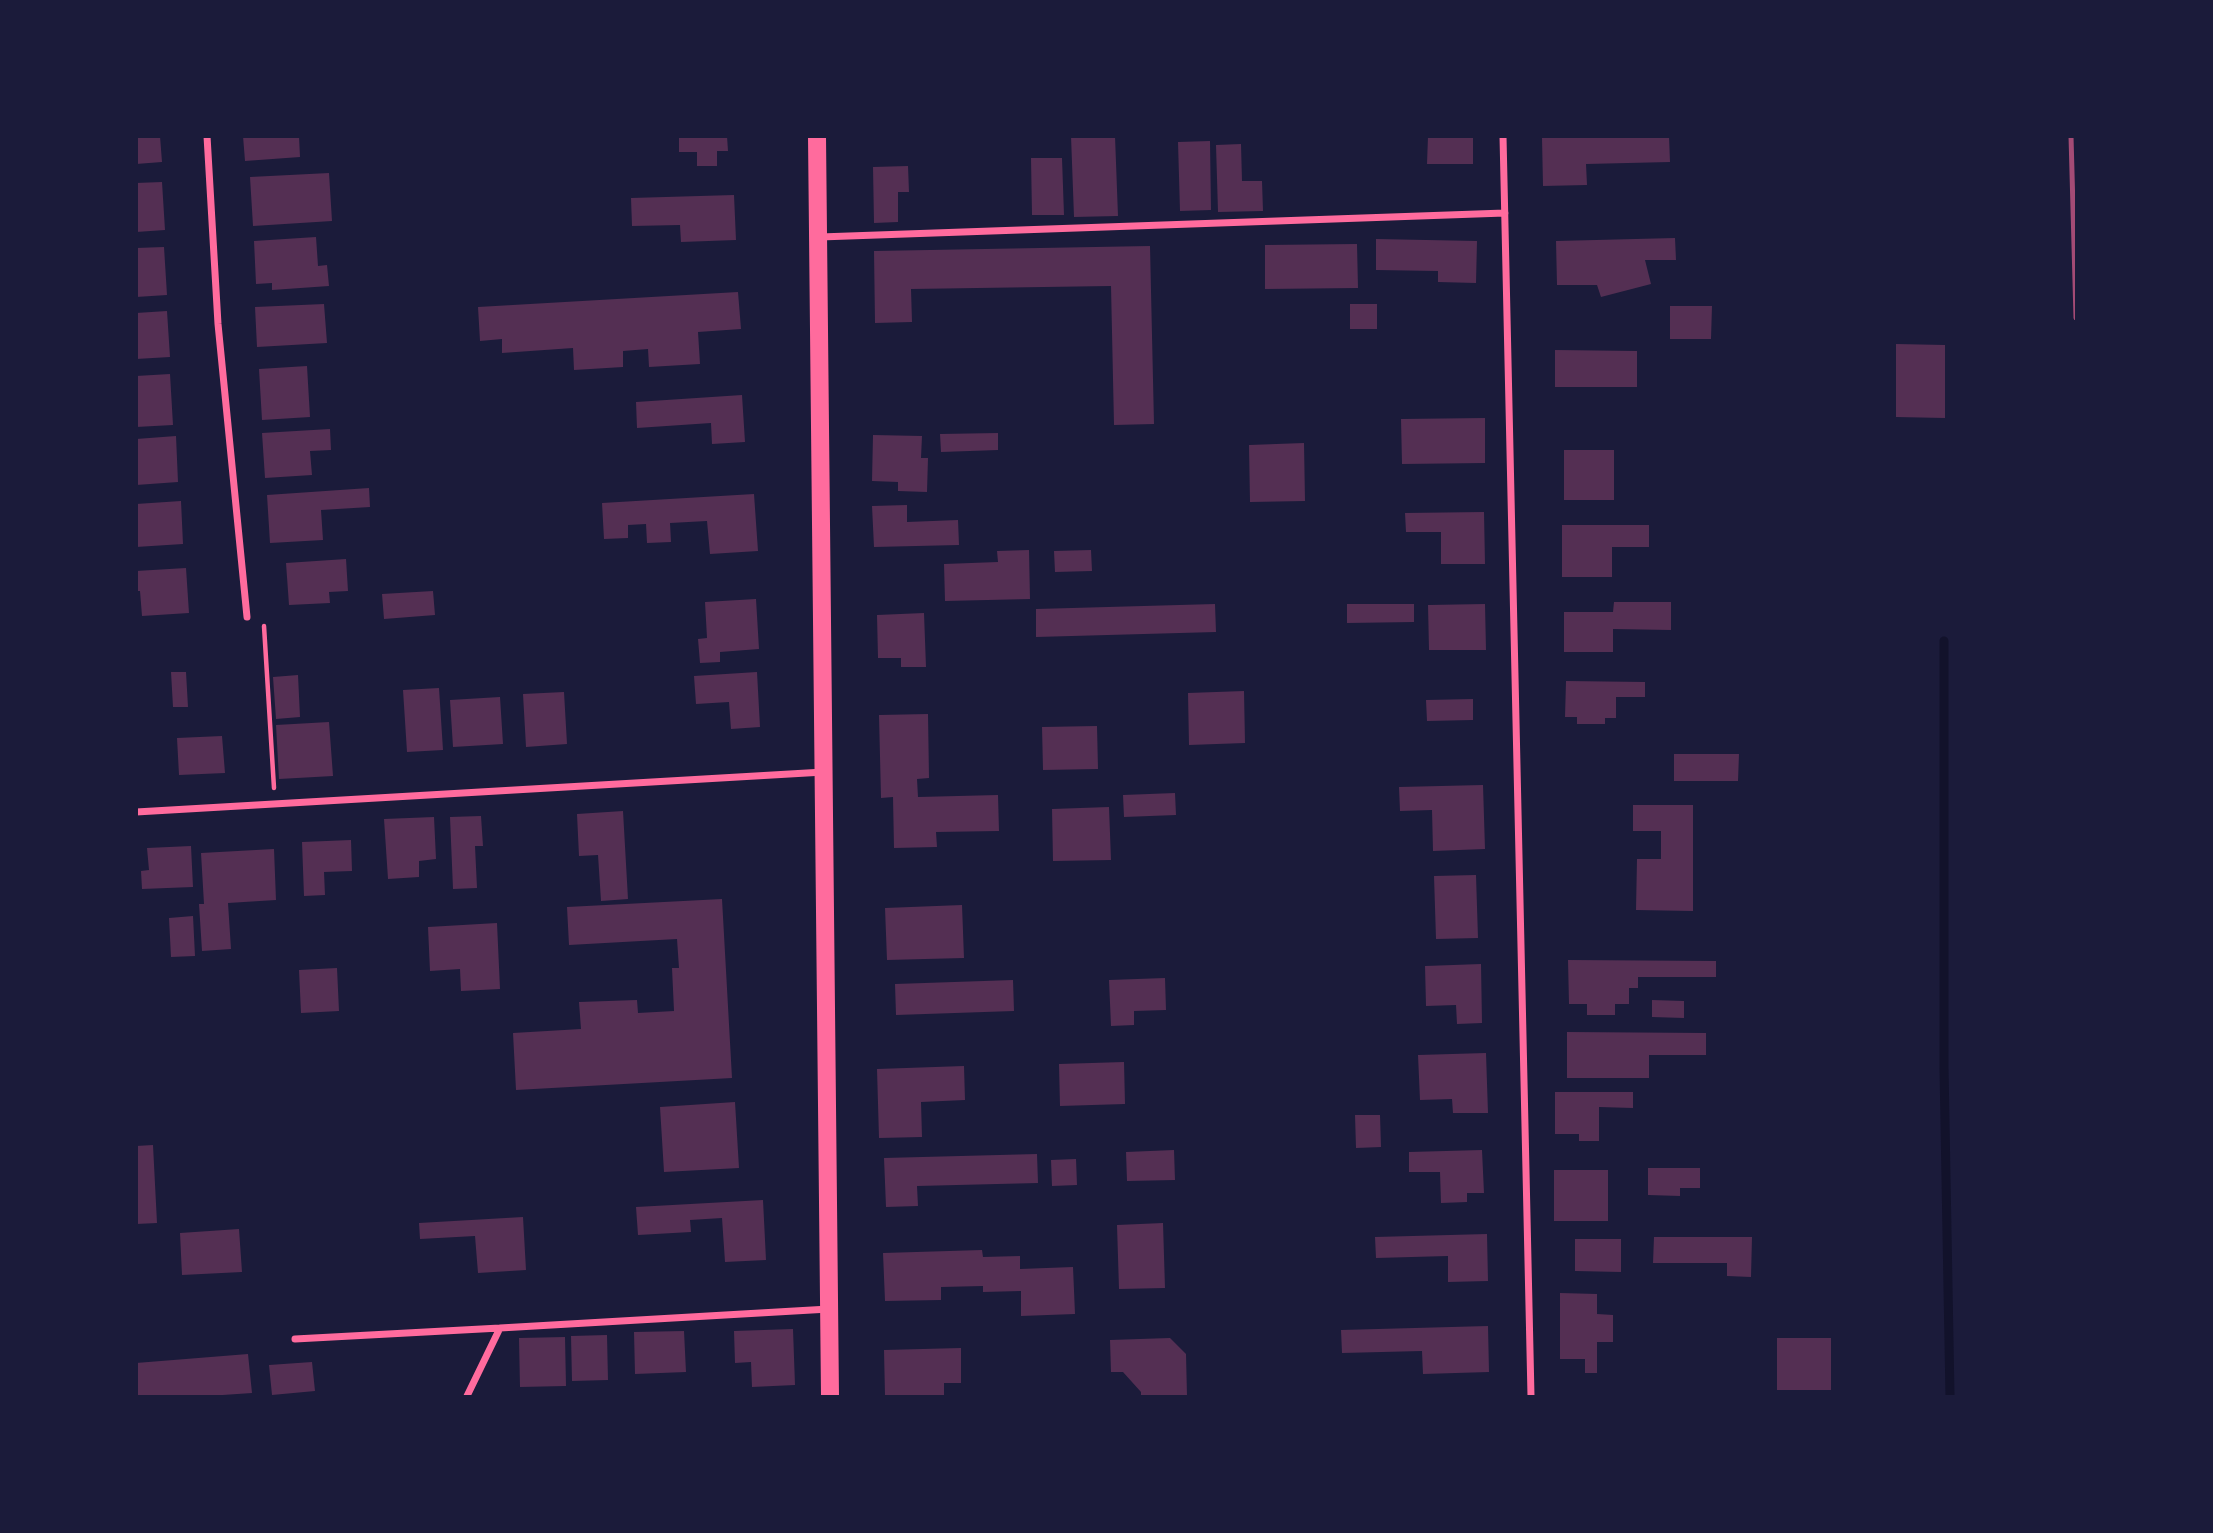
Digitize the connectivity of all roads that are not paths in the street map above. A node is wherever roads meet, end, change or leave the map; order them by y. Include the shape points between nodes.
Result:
1 (207, 136) edge
2 (817, 136) edge
3 (1503, 136) edge
4 (1505, 213) junction
5 (818, 237) junction
6 (247, 617) road end
7 (824, 772) junction
8 (136, 812) edge
9 (830, 1309) junction
10 (500, 1328) junction
11 (295, 1339) dead end
12 (467, 1396) edge
13 (830, 1396) edge
14 (1531, 1396) edge

1 - 6 street via 218,324
2 - 5 main road
3 - 4 street
4 - 5 street
4 - 14 street
5 - 7 main road
7 - 8 street
7 - 9 main road
9 - 10 street
9 - 13 main road
10 - 11 street
10 - 12 street

